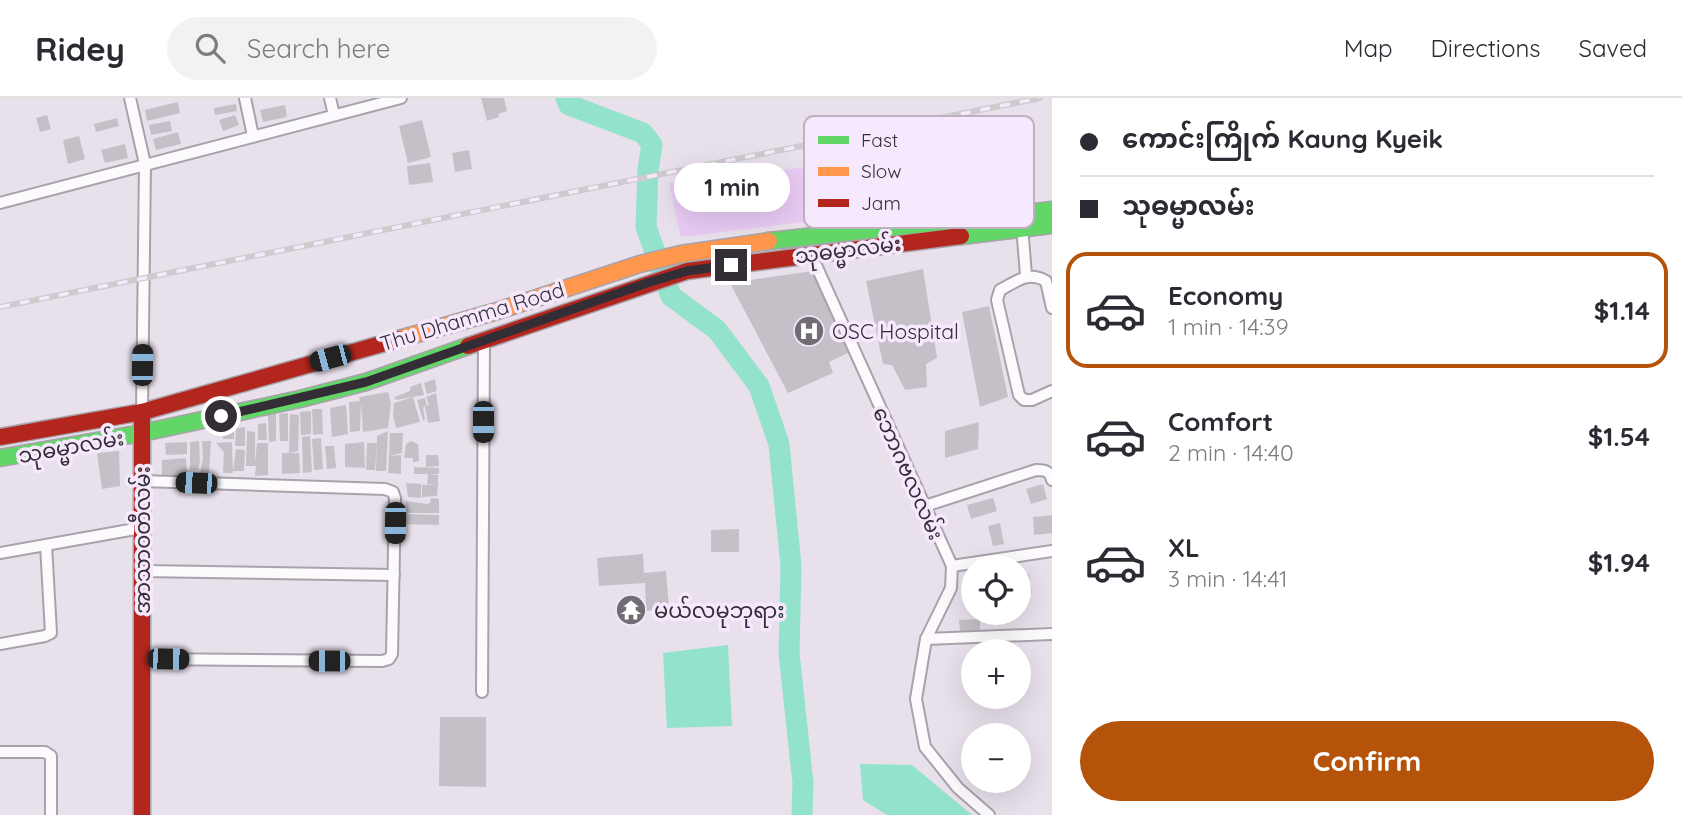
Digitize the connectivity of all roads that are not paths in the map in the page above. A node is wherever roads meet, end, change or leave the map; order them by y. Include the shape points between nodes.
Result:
1 (130, 98) edge
2 (245, 98) edge
3 (330, 98) edge
4 (401, 98) edge
5 (334, 115) junction
6 (253, 136) junction
7 (145, 164) junction
8 (0, 203) edge
9 (1052, 210) edge
10 (1034, 217) edge
11 (1034, 223) edge
12 (1052, 225) edge
13 (957, 228) edge
14 (1023, 228) edge
15 (920, 232) junction
16 (807, 236) junction
17 (728, 248) junction
18 (681, 254) joint
19 (810, 254) junction
20 (731, 265) junction
21 (687, 271) joint
22 (1026, 275) junction
23 (1052, 308) edge
24 (484, 341) junction
25 (1052, 391) edge
26 (142, 412) junction
27 (142, 433) junction
28 (0, 437) edge
29 (0, 458) edge
30 (1052, 480) edge
31 (142, 481) junction
32 (925, 506) junction
33 (141, 528) junction
34 (46, 545) junction
35 (1052, 551) edge
36 (0, 553) edge
37 (951, 566) junction
38 (142, 570) junction
39 (394, 575) junction
40 (1052, 634) edge
41 (926, 639) junction
42 (0, 644) edge
43 (142, 659) junction
44 (482, 692) dead end
45 (0, 752) edge
46 (51, 815) edge
47 (142, 815) edge
48 (989, 815) edge

1 - 7 street
2 - 6 street
3 - 5 street
4 - 5 street
5 - 6 street
6 - 7 street
7 - 8 street
7 - 26 street
9 - 10 main road, သုဓမ္မာလမ်း
11 - 12 main road, သုဓမ္မာလမ်း
13 - 15 main road, သုဓမ္မာလမ်း
14 - 22 street
15 - 16 main road, သုဓမ္မာလမ်း
15 - 19 main road, သုဓမ္မာလမ်း
16 - 17 main road, သုဓမ္မာလမ်း
16 - 19 street, ဘောဂဗလလမ်း
17 - 18 main road, သုဓမ္မာလမ်း
17 - 20 main road
18 - 26 main road, Thu Dhamma Road
19 - 20 main road, သုဓမ္မာလမ်း
19 - 32 street, ဘောဂဗလလမ်း
20 - 21 main road, သုဓမ္မာလမ်း
21 - 24 main road, Thu Dhamma Road
22 - 23 street via 1046,281
22 - 25 street via 1000,290 996,300 1019,395 1032,400
24 - 27 main road, Thu Dhamma Road via 366,382
24 - 44 street
26 - 27 main road, အာသာဝတီလမ်း
26 - 28 main road, သုဓမ္မာလမ်း
27 - 29 main road, သုဓမ္မာလမ်း
27 - 31 main road, အာသာဝတီလမ်း
30 - 32 street via 1044,470 1036,470
31 - 33 main road, အာသာဝတီလမ်း
31 - 39 street via 385,489 395,498
32 - 37 street, ဘောဂဗလလမ်း
33 - 34 street
33 - 38 main road, အာသာဝတီလမ်း
34 - 36 street
34 - 42 street via 51,633
35 - 37 street
37 - 41 street, ဘောဂဗလလမ်း via 951,588
38 - 39 street
38 - 43 main road, အာသာဝတီလမ်း
39 - 43 street via 389,659
40 - 41 street
41 - 48 street, ဘောဂဗလလမ်း via 916,699 925,747 958,788
43 - 47 main road, အာသာဝတီလမ်း
45 - 46 street via 44,752 51,757

